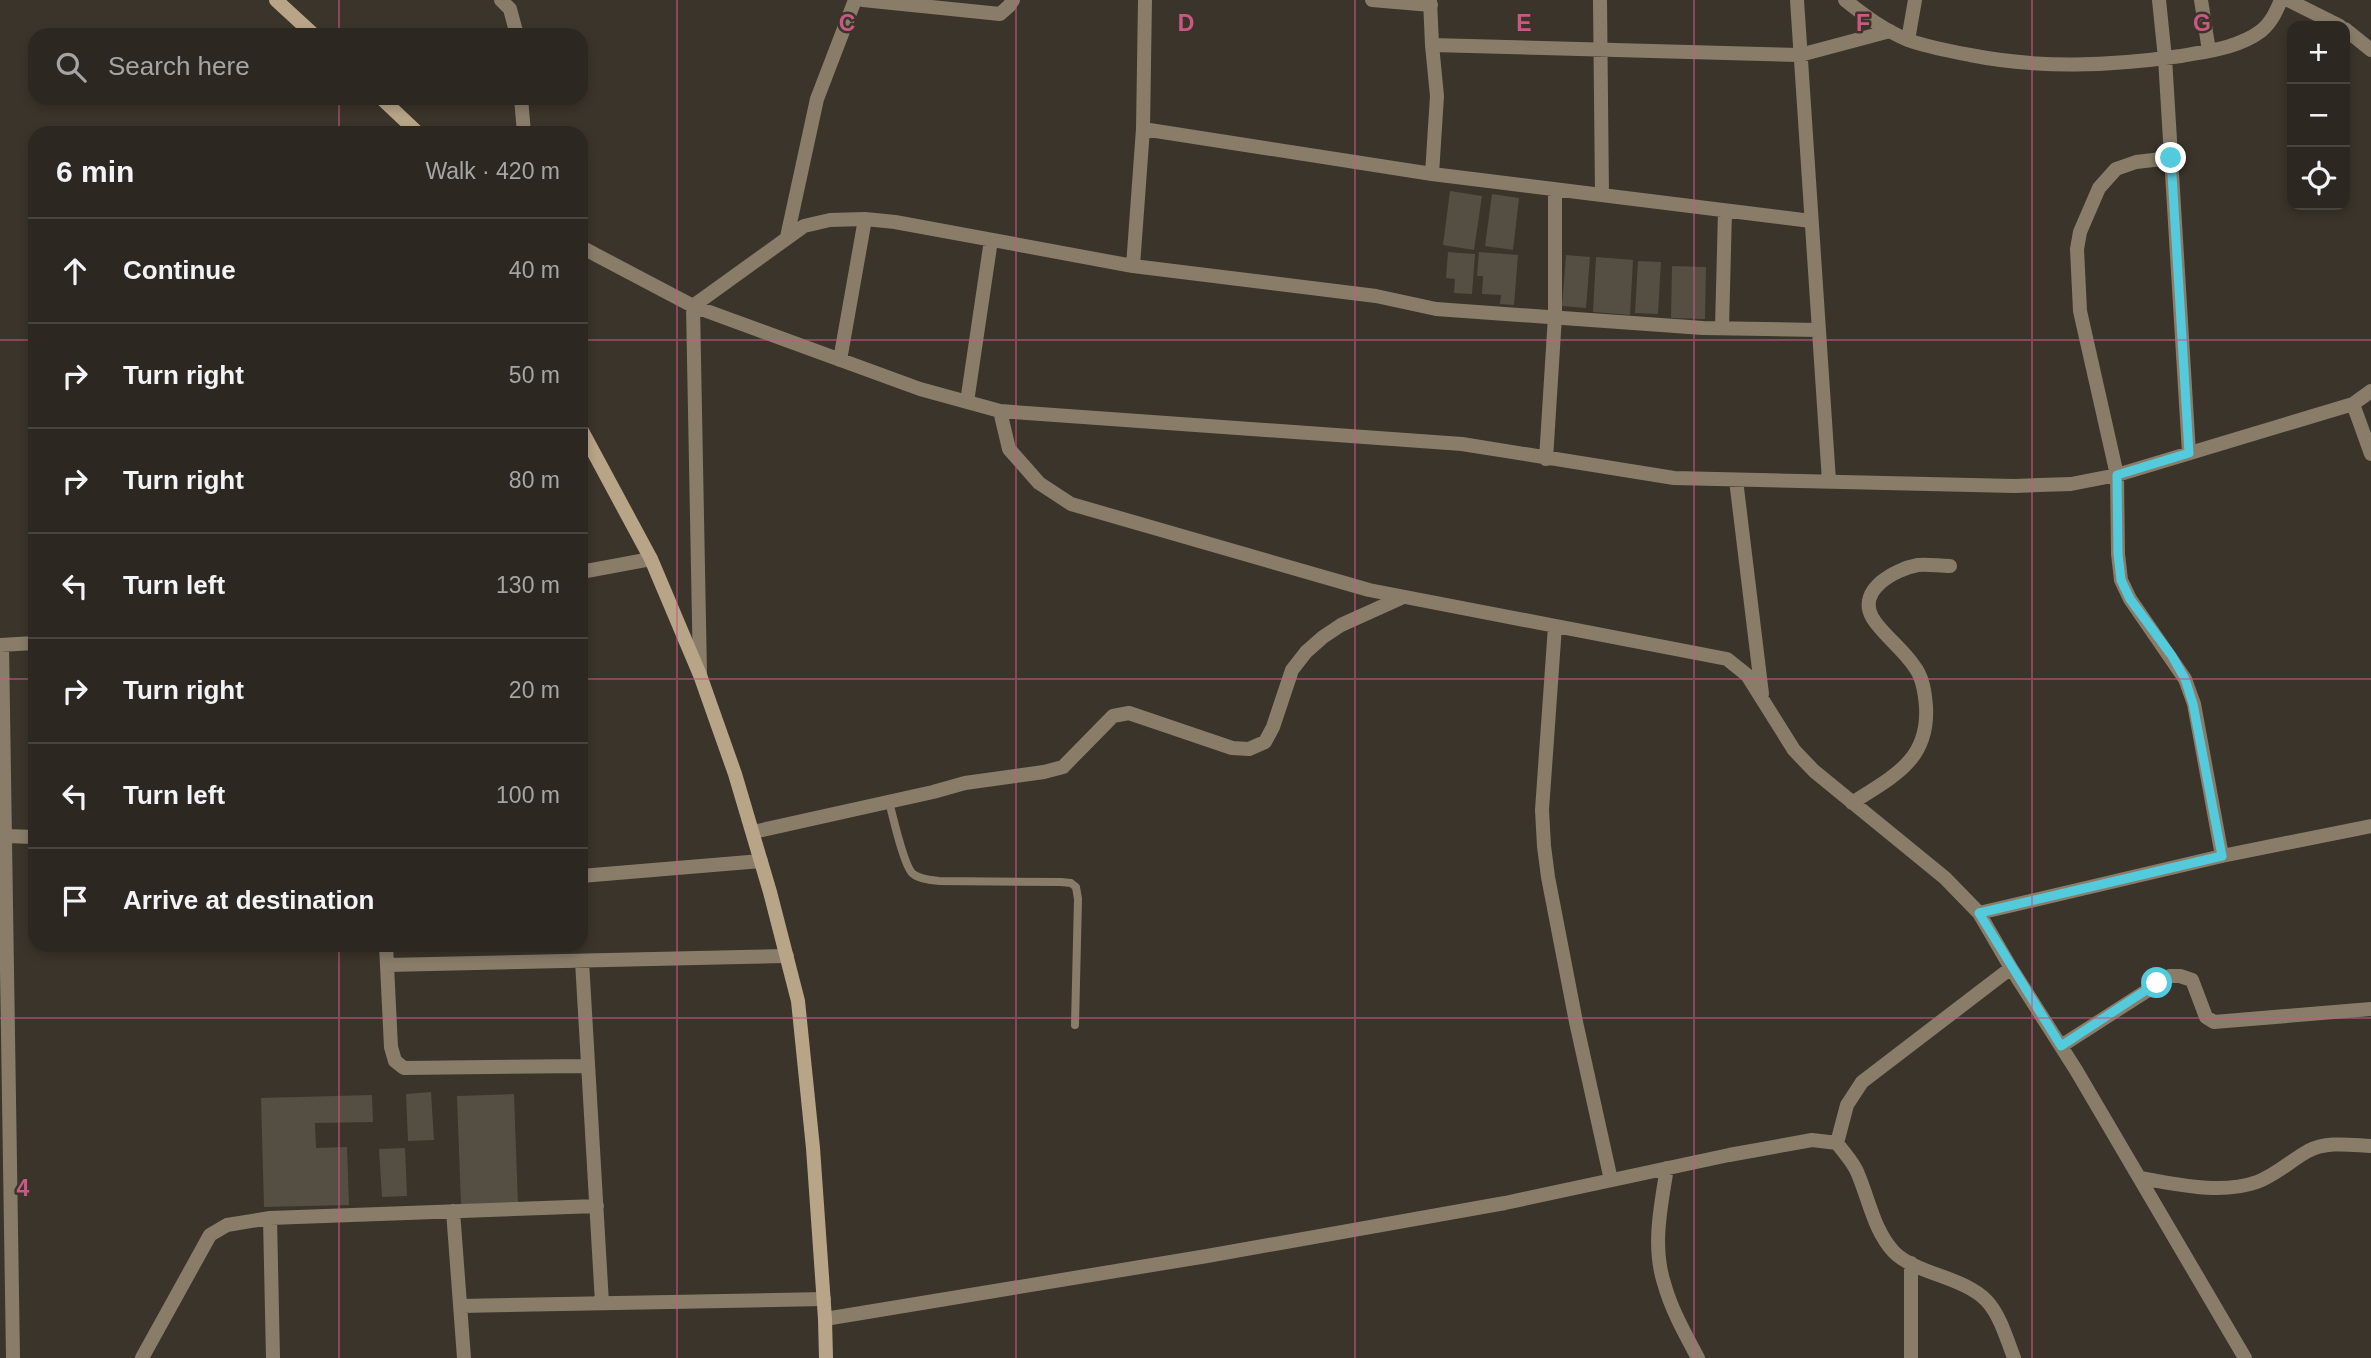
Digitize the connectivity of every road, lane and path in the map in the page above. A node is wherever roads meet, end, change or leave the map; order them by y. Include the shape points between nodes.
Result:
1 (276, 0) edge
2 (501, 0) edge
3 (855, 0) edge
4 (863, 0) edge
5 (1013, 0) edge
6 (1145, 0) edge
7 (1371, 0) edge
8 (1600, 0) edge
9 (1797, 0) edge
10 (1845, 0) edge
11 (1914, 0) edge
12 (2160, 0) edge
13 (2201, 0) edge
14 (2281, 0) edge
15 (2288, 0) edge
16 (1431, 3) edge
17 (2329, 21) edge
18 (306, 28) edge
19 (515, 28) edge
20 (1890, 31) junction
21 (2350, 34) edge
22 (1908, 40) junction
23 (1432, 45) junction
24 (2371, 50) edge
25 (1600, 51) junction
26 (2209, 51) junction
27 (1800, 55) junction
28 (2165, 58) junction
29 (388, 105) edge
30 (522, 105) edge
31 (411, 126) edge
32 (523, 126) edge
33 (1143, 129) junction
34 (2171, 158) junction
35 (1432, 174) junction
36 (1555, 190) junction
37 (1602, 195) junction
38 (1725, 211) junction
39 (865, 219) junction
40 (1811, 221) junction
41 (788, 237) junction
42 (991, 240) junction
43 (588, 251) edge
44 (1133, 266) junction
45 (693, 306) junction
46 (1555, 316) junction
47 (1722, 328) junction
48 (1818, 330) junction
49 (841, 360) junction
50 (2371, 391) edge
51 (967, 402) junction
52 (2353, 404) junction
53 (1000, 411) junction
54 (588, 442) edge
55 (2189, 453) junction
56 (2371, 454) edge
57 (1546, 458) junction
58 (2117, 475) junction
59 (1736, 480) junction
60 (1829, 481) junction
61 (651, 559) junction
62 (1950, 566) dead end
63 (588, 571) edge
64 (1403, 597) junction
65 (1555, 625) junction
66 (28, 643) edge
67 (1, 645) edge
68 (700, 675) junction
69 (1762, 699) junction
70 (889, 802) junction
71 (1852, 803) junction
72 (2371, 826) edge
73 (3, 828) edge
74 (753, 832) junction
75 (28, 835) edge
76 (2222, 856) junction
77 (761, 862) junction
78 (588, 875) edge
79 (1979, 913) junction
80 (386, 952) edge
81 (787, 956) junction
82 (582, 961) junction
83 (387, 965) junction
84 (2011, 968) junction
85 (4, 971) edge
86 (2371, 1009) edge
87 (1075, 1025) dead end
88 (2061, 1046) junction
89 (588, 1066) junction
90 (4, 1072) edge
91 (1837, 1143) junction
92 (2371, 1146) edge
93 (1667, 1168) junction
94 (2140, 1178) junction
95 (1611, 1180) junction
96 (597, 1206) junction
97 (453, 1211) junction
98 (5, 1215) edge
99 (270, 1218) junction
100 (1911, 1263) junction
101 (824, 1299) junction
102 (602, 1303) junction
103 (460, 1306) junction
104 (825, 1320) junction
105 (13, 1358) edge
106 (142, 1358) edge
107 (273, 1358) edge
108 (464, 1358) edge
109 (826, 1358) edge
110 (1698, 1358) edge
111 (1910, 1358) edge
112 (2014, 1358) edge
113 (2245, 1358) edge

1 - 18 street
2 - 19 street via 510,9
3 - 41 street via 817,99
4 - 5 street via 1000,14
6 - 33 street
7 - 16 street
8 - 25 street
9 - 27 street
10 - 20 street
11 - 22 street
12 - 28 street
13 - 26 street
14 - 26 street via 2262,30 2238,44
15 - 17 street
16 - 23 street
20 - 22 street
20 - 27 street
21 - 24 street
22 - 28 street via 1989,59 2050,66
23 - 25 street
23 - 35 street via 1437,118
25 - 27 street
25 - 37 street
26 - 28 street
27 - 40 street
28 - 34 street
29 - 31 street
30 - 32 street
33 - 35 street
33 - 44 street
34 - 55 street
34 - 58 street via 2116,169 2099,188 2077,249 2080,312
35 - 36 street
36 - 37 street
36 - 46 street
37 - 38 street
38 - 40 street
38 - 47 street
39 - 41 street via 804,226
39 - 42 street
39 - 49 street
40 - 48 street
41 - 45 street
42 - 44 street
42 - 51 street
43 - 45 street
44 - 46 street via 1376,296 1436,309
45 - 49 street
45 - 68 street
46 - 47 street
46 - 57 street
47 - 48 street
48 - 60 street
49 - 51 street
50 - 52 street
51 - 53 street
52 - 55 street
52 - 56 street
53 - 57 street via 1462,444
53 - 64 street via 1009,449 1039,483 1071,504
54 - 61 street
55 - 58 street
57 - 59 street via 1674,478
58 - 60 street via 2071,484 2014,486
58 - 76 street via 2121,580 2185,679
59 - 60 street
59 - 69 street
61 - 63 street
61 - 68 street
62 - 71 street via 1902,569 1871,592 1867,605 1872,618 1917,669 1926,712 1923,737 1914,756 1902,770
64 - 65 street
64 - 70 street via 1341,625 1307,652 1292,670 1265,742 1249,749 1232,748 1129,713 1113,716 1063,767 965,782
65 - 69 street via 1727,659 1747,675
65 - 95 street via 1542,810 1544,846 1573,1009
66 - 67 street
67 - 73 street
68 - 74 street
69 - 71 street via 1794,750
70 - 74 street
70 - 87 lane via 906,862 912,873 922,878 1061,882 1076,887
71 - 79 street via 1945,878
72 - 76 street
73 - 75 street
73 - 85 street
74 - 77 street
76 - 79 street
77 - 78 street
77 - 81 street
79 - 84 street
80 - 83 street
81 - 82 street
81 - 101 street via 799,1001
82 - 83 street
82 - 89 street
83 - 89 street via 391,1047 395,1061 404,1068
84 - 88 street
84 - 91 street via 1862,1082 1847,1105
85 - 90 street
86 - 88 street via 2214,1022 2206,1017 2192,980 2170,976
88 - 94 street
89 - 96 street
90 - 98 street
91 - 93 street via 1812,1140
91 - 100 street via 1857,1170 1879,1233 1894,1254
92 - 94 street via 2324,1146 2274,1174 2238,1186 2194,1186
93 - 95 street
93 - 110 street via 1659,1257 1663,1282
94 - 113 street
95 - 104 street via 1505,1203
96 - 97 street
96 - 102 street
97 - 99 street
97 - 103 street
98 - 105 street
99 - 106 street via 227,1225 210,1235
99 - 107 street
100 - 111 street
100 - 112 street via 1982,1295 1998,1315
101 - 102 street
101 - 104 street
102 - 103 street
103 - 108 street
104 - 109 street

